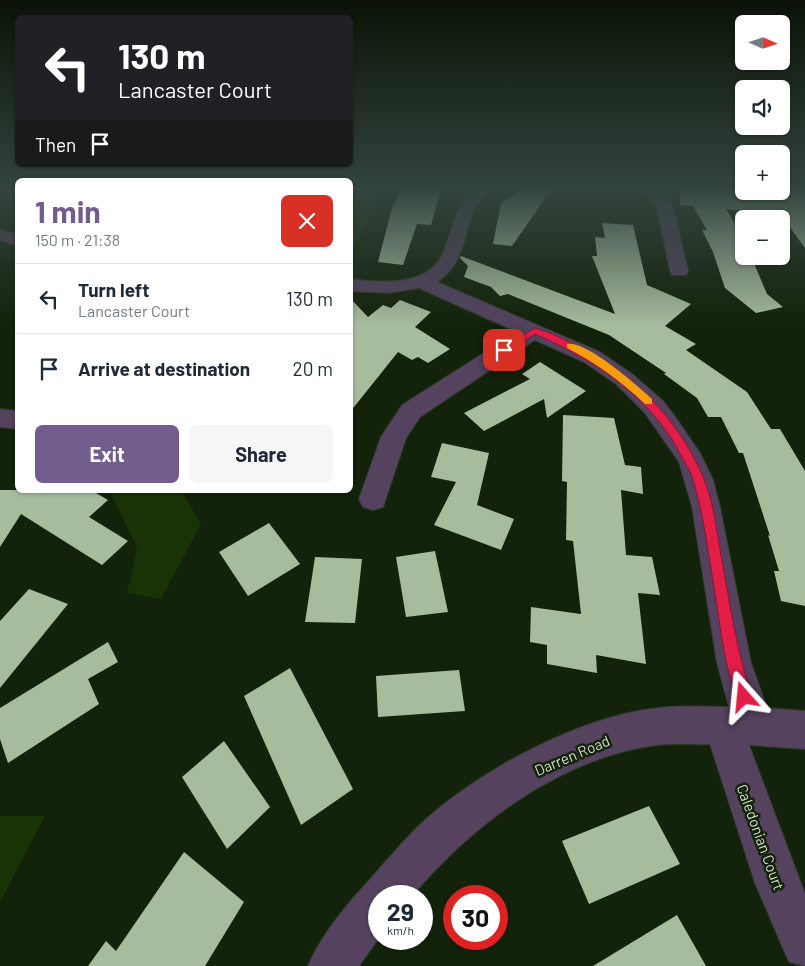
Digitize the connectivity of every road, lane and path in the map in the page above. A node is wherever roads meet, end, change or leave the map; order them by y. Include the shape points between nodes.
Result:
1 (457, 235) edge
2 (671, 235) edge
3 (679, 270) dead end
4 (427, 277) junction
5 (353, 285) edge
6 (535, 330) junction
7 (0, 418) edge
8 (15, 420) edge
9 (373, 499) dead end
10 (738, 726) junction
11 (805, 730) edge
12 (393, 885) edge
13 (368, 915) edge
14 (805, 946) edge
15 (332, 966) edge

1 - 4 street via 450,258 442,269
2 - 3 street
4 - 5 street via 385,287
4 - 6 street, Caledonian Court via 507,321
6 - 9 street via 411,411 394,437
6 - 10 street, Caledonian Court via 592,357 624,379 654,407 691,460 706,507 734,663
7 - 8 street
10 - 11 street, Darren Road
10 - 12 street, Darren Road via 655,727 618,735 570,752 523,776 465,814
10 - 14 street, Caledonian Court via 776,883
13 - 15 street

